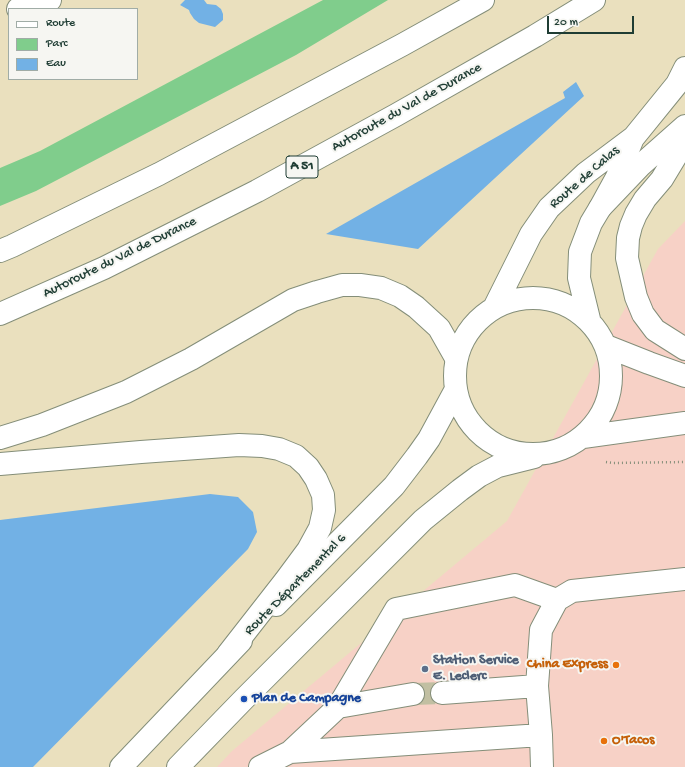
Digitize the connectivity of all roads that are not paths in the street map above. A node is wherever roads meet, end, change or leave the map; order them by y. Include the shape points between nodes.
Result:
1 (50, 0) edge
2 (465, 0) edge
3 (483, 0) edge
4 (594, 0) edge
5 (26, 8) edge
6 (402, 45) junction
7 (685, 68) edge
8 (685, 126) edge
9 (634, 137) junction
10 (685, 141) edge
11 (600, 208) junction
12 (0, 250) edge
13 (495, 306) junction
14 (0, 314) edge
15 (588, 319) junction
16 (606, 346) junction
17 (685, 349) edge
18 (456, 358) junction
19 (685, 376) edge
20 (455, 391) junction
21 (685, 423) edge
22 (583, 437) junction
23 (0, 438) edge
24 (547, 453) junction
25 (0, 464) edge
26 (685, 579) edge
27 (557, 600) junction
28 (228, 654) junction
29 (537, 686) junction
30 (442, 693) tunnel mouth
31 (413, 694) tunnel mouth
32 (338, 708) junction
33 (541, 735) junction
34 (290, 752) junction
35 (187, 764) edge
36 (121, 767) edge
37 (260, 767) edge
38 (542, 767) edge

1 - 5 main road
2 - 6 main road
3 - 6 main road
4 - 14 main road, Autoroute du Val de Durance / A 51 via 396,115 257,191 104,268
6 - 12 main road via 159,174
7 - 9 main road, Route de Calas via 677,84
8 - 11 main road via 641,165
9 - 11 main road, Route de Calas
9 - 13 main road, Route de Calas via 586,174 549,208 531,234
10 - 17 main road via 662,179 636,214 628,238 627,258 636,297 643,314 655,330
11 - 15 main road, Route de Calas via 580,252 579,278
13 - 15 main road via 527,296 560,301
13 - 18 main road via 470,328
15 - 16 main road
16 - 19 main road
16 - 22 main road via 612,378 604,411
18 - 20 main road
18 - 23 main road via 439,328 400,296 381,288 342,285 293,300 191,359 126,392 42,425
20 - 24 main road via 467,419 488,441 517,453
20 - 28 main road, Route Départemental 6 via 429,440 394,486
21 - 22 main road
22 - 24 main road via 562,449
24 - 35 main road via 498,466 479,476 423,520 244,699
25 - 28 main road via 239,445 279,449 296,456 308,467 323,495 324,510 320,528 299,563
26 - 27 main road via 572,591
27 - 29 main road via 541,630
27 - 32 main road via 515,585 396,609
28 - 36 main road, Route Départemental 6
29 - 30 main road
29 - 33 main road
31 - 32 main road
32 - 34 main road
33 - 34 main road
33 - 38 main road
34 - 37 main road

